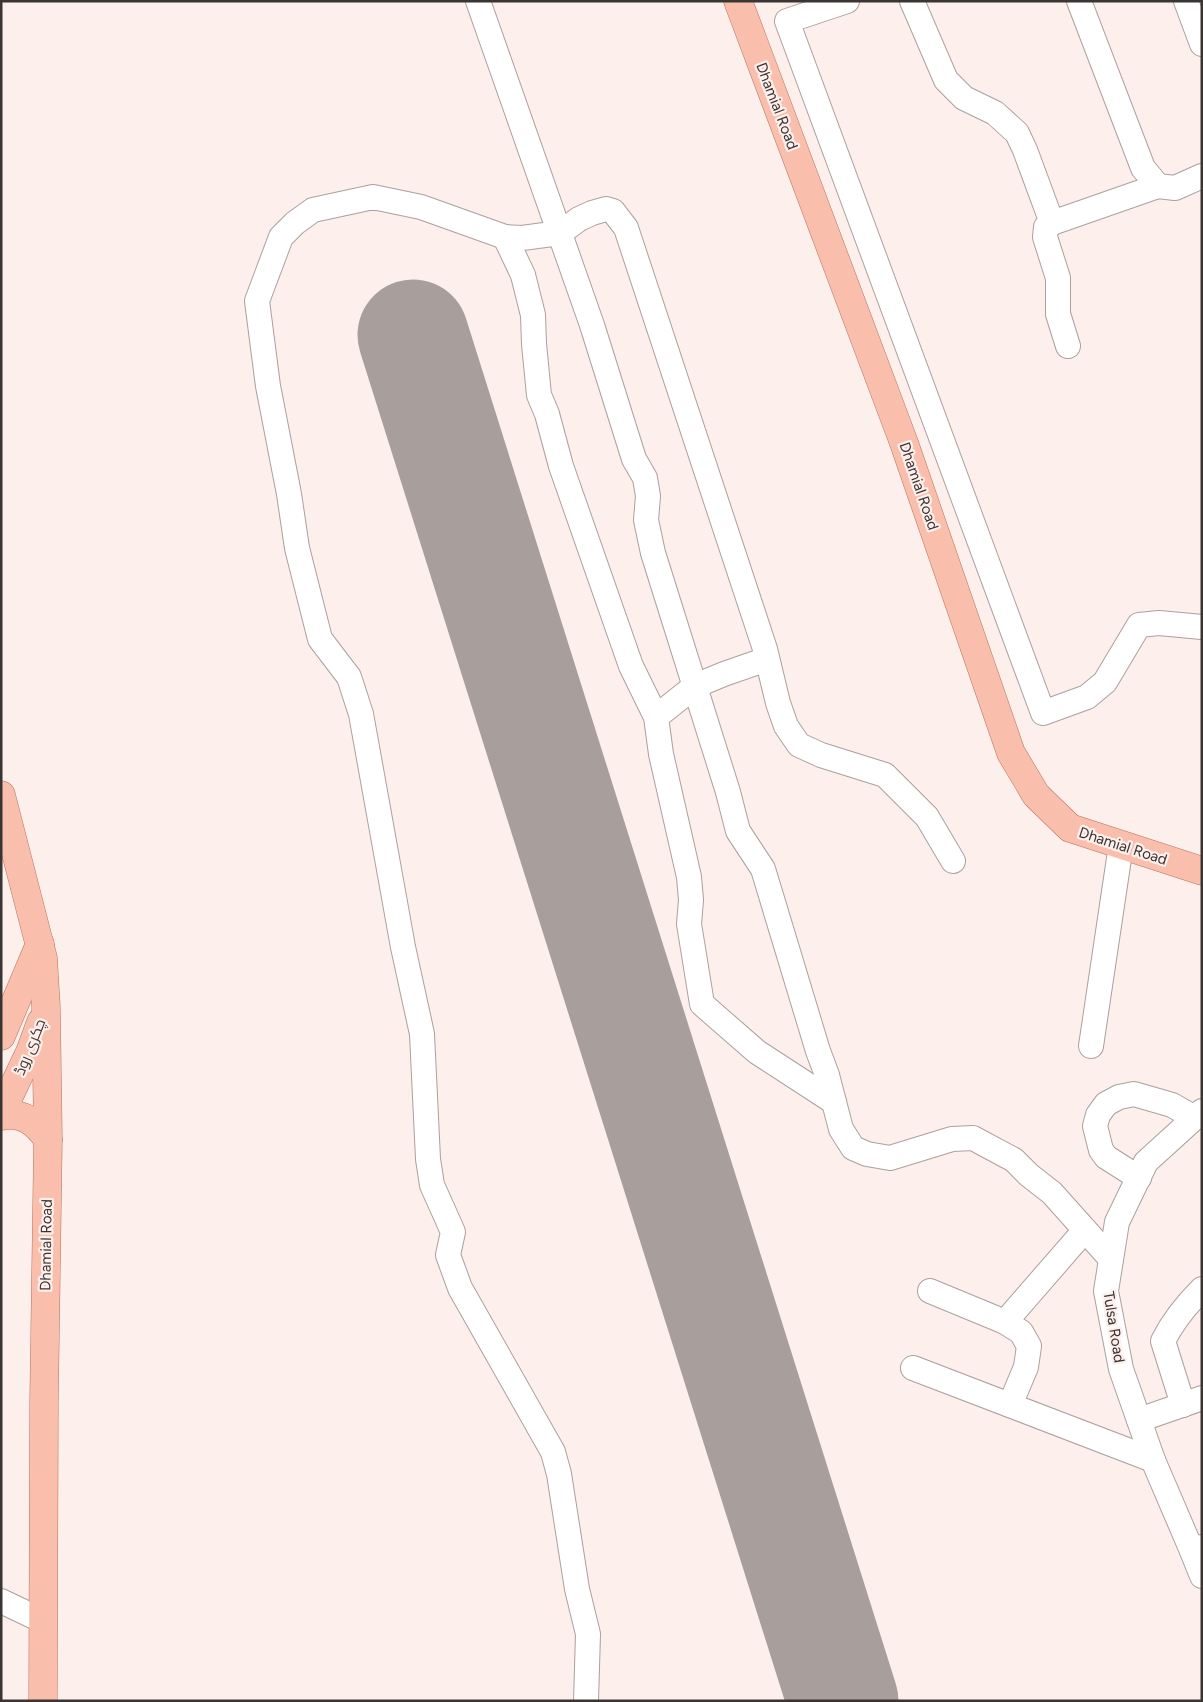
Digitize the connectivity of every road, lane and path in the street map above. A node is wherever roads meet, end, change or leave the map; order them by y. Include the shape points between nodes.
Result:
1 (478, 1) edge
2 (738, 1) edge
3 (847, 1) edge
4 (912, 1) edge
5 (1079, 1) edge
6 (1186, 1) edge
7 (792, 10) edge
8 (1202, 44) edge
9 (1202, 176) edge
10 (1158, 186) junction
11 (1052, 223) junction
12 (560, 233) junction
13 (505, 237) junction
14 (1068, 346) dead end
15 (1202, 627) edge
16 (768, 660) junction
17 (695, 686) junction
18 (656, 717) junction
19 (3, 805) edge
20 (1121, 845) junction
21 (953, 860) dead end
22 (1202, 871) edge
23 (40, 944) junction
24 (46, 1007) junction
25 (1, 1036) edge
26 (1091, 1046) dead end
27 (834, 1102) junction
28 (1, 1115) edge
29 (1198, 1115) edge
30 (48, 1139) junction
31 (1138, 1178) junction
32 (1085, 1230) junction
33 (1111, 1259) junction
34 (1202, 1289) edge
35 (930, 1291) dead end
36 (1005, 1322) junction
37 (914, 1368) dead end
38 (1193, 1402) edge
39 (1010, 1405) junction
40 (1139, 1420) junction
41 (1152, 1460) junction
42 (1197, 1549) edge
43 (1202, 1576) edge
44 (1, 1602) edge
45 (43, 1621) junction
46 (43, 1701) edge
47 (586, 1701) edge

1 - 12 street
2 - 20 main road, Dhamial Road via 904,443 1011,753 1036,795 1070,828
3 - 7 street
4 - 11 street via 946,80 964,98 995,113 1017,133
5 - 10 street via 1143,168
6 - 8 street
7 - 15 street via 787,21 1043,713 1086,697 1105,682 1139,625 1160,623
9 - 10 street via 1175,188
10 - 11 street
11 - 14 street via 1046,227 1045,237 1058,278 1058,314
12 - 13 street
12 - 16 street via 579,218 606,209 613,211 626,228
12 - 17 street via 634,458 645,478 648,496 646,520 653,553
13 - 18 street via 523,275 533,315 539,395 561,466 631,666
13 - 47 street via 389,199 373,197 334,204 313,210 281,237 257,301 268,386 297,548 320,640 349,677 361,714 403,948 422,1034 428,1159 432,1185 453,1232 448,1255 460,1288 553,1452 588,1634
16 - 17 street
16 - 21 street via 786,726 799,745 885,776 896,784 927,817
17 - 18 street
17 - 27 street via 738,831 763,869
18 - 27 street via 661,754 689,877 689,924 702,1004 757,1052
19 - 23 main road, Dhamial Road
20 - 22 main road, Dhamial Road
20 - 26 street
23 - 24 main road, Dhamial Road
23 - 25 main road, چکری روڈ
24 - 28 main road, چکری روڈ via 30,1052
24 - 30 main road, Dhamial Road
27 - 32 street via 841,1130 853,1148 890,1158 952,1139 973,1138 1014,1160 1052,1192
28 - 30 main road via 26,1117
29 - 31 street, Tulsa Road via 1146,1162
29 - 31 street via 1134,1094 1106,1104 1095,1126 1101,1150 1106,1157
30 - 45 main road, Dhamial Road
31 - 33 street, Tulsa Road via 1117,1222
32 - 33 street
32 - 36 street
33 - 40 street, Tulsa Road via 1106,1291 1121,1369
34 - 38 street via 1172,1324 1163,1341
35 - 36 street
36 - 39 street via 1021,1332 1029,1346 1026,1367
37 - 39 street
38 - 40 street
39 - 41 street
40 - 41 street, Tulsa Road
41 - 42 street, Tulsa Road
42 - 43 street, Tulsa Road
44 - 45 street
45 - 46 main road, Dhamial Road

